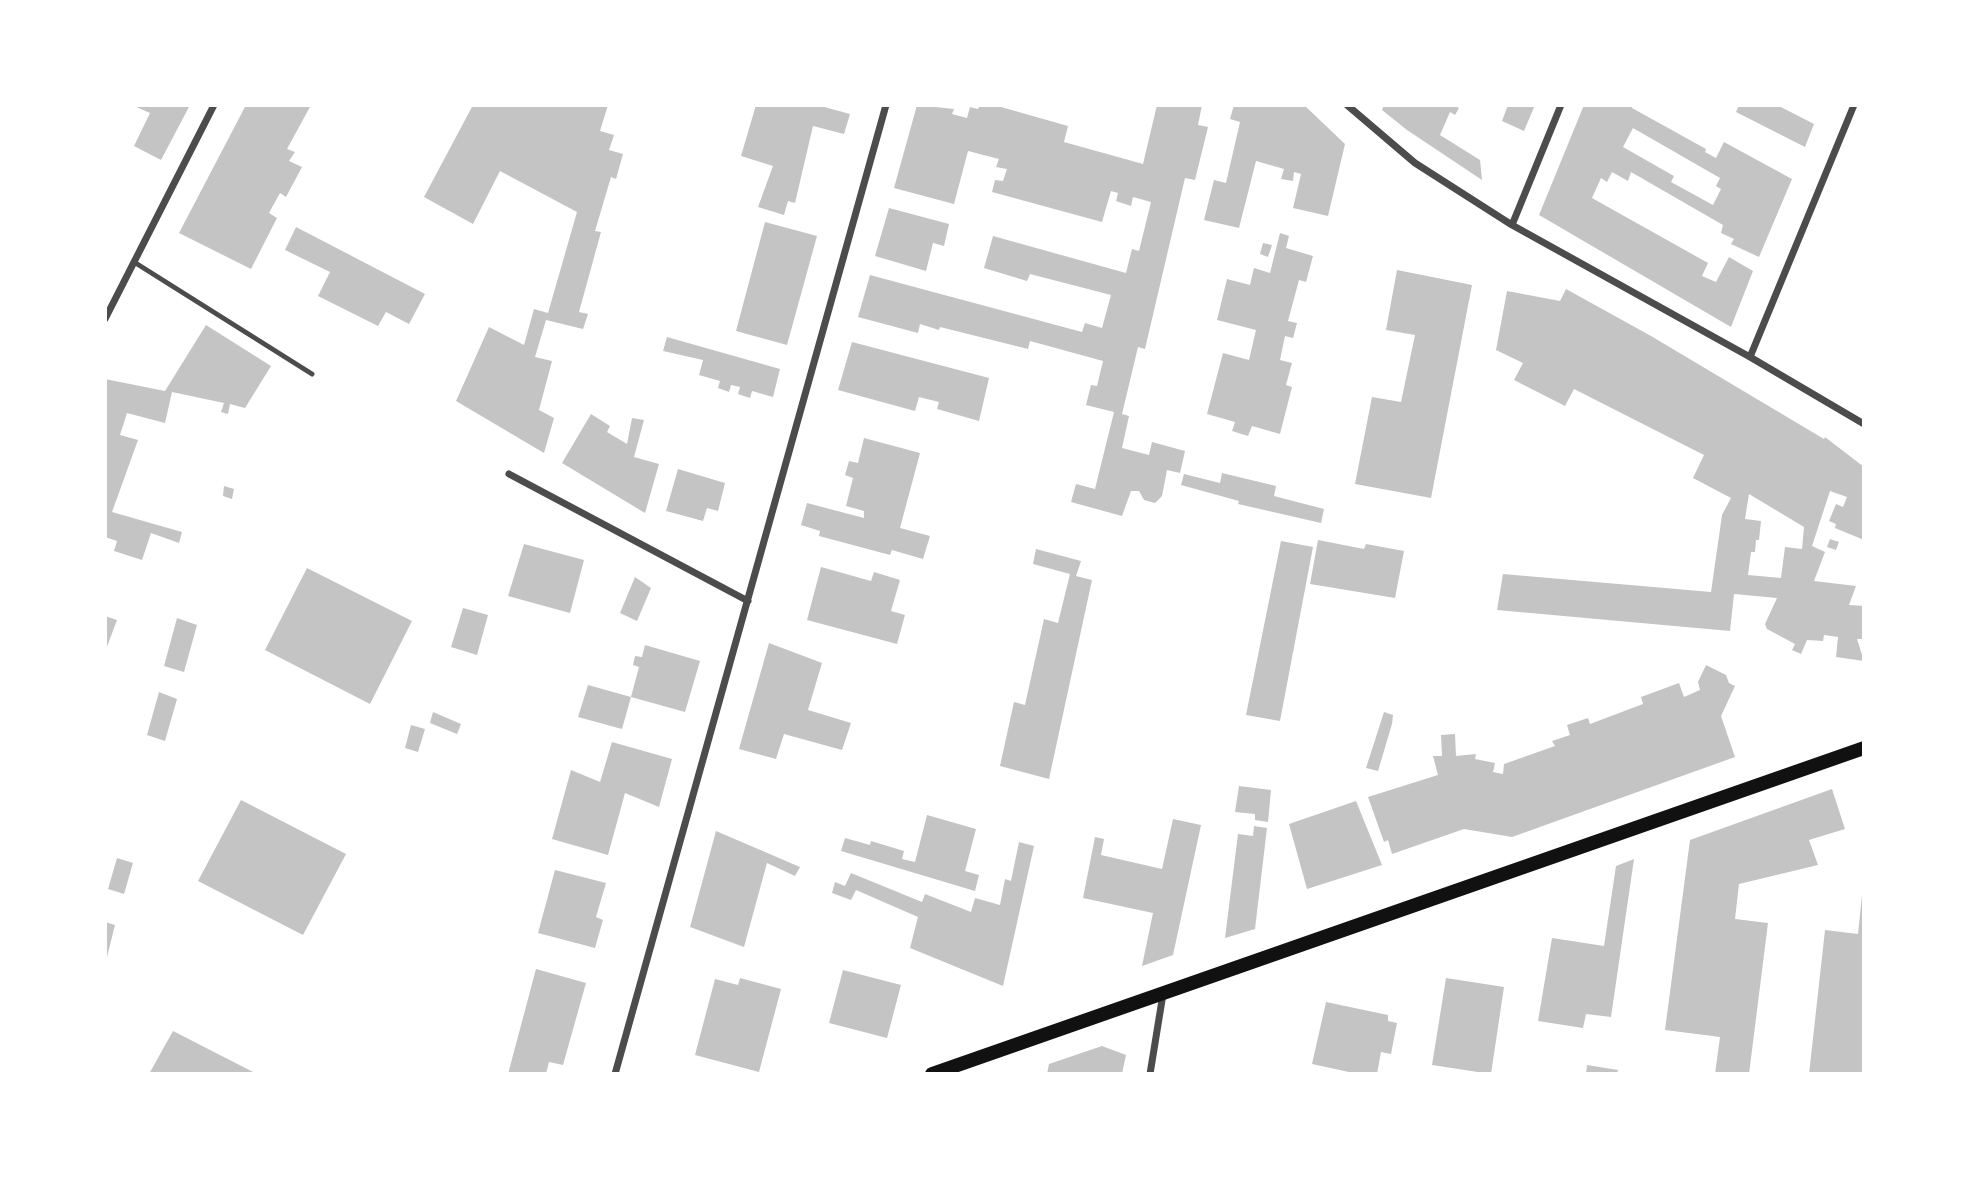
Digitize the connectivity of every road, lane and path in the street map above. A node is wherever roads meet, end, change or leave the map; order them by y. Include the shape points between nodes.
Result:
1 (214, 105) edge
2 (887, 105) edge
3 (1347, 105) edge
4 (1561, 105) edge
5 (1854, 105) edge
6 (1512, 225) junction
7 (134, 262) junction
8 (105, 319) edge
9 (1750, 357) junction
10 (312, 374) dead end
11 (1864, 424) edge
12 (509, 474) dead end
13 (748, 601) junction
14 (1864, 748) edge
15 (1163, 993) junction
16 (615, 1074) edge
17 (932, 1074) edge
18 (1150, 1074) edge

1 - 7 street
2 - 13 street
3 - 6 street via 1415,163
4 - 6 street
5 - 9 street
6 - 9 street
7 - 8 street
7 - 10 lane
9 - 11 street
12 - 13 street
13 - 16 street
14 - 15 main road
15 - 17 main road
15 - 18 street

